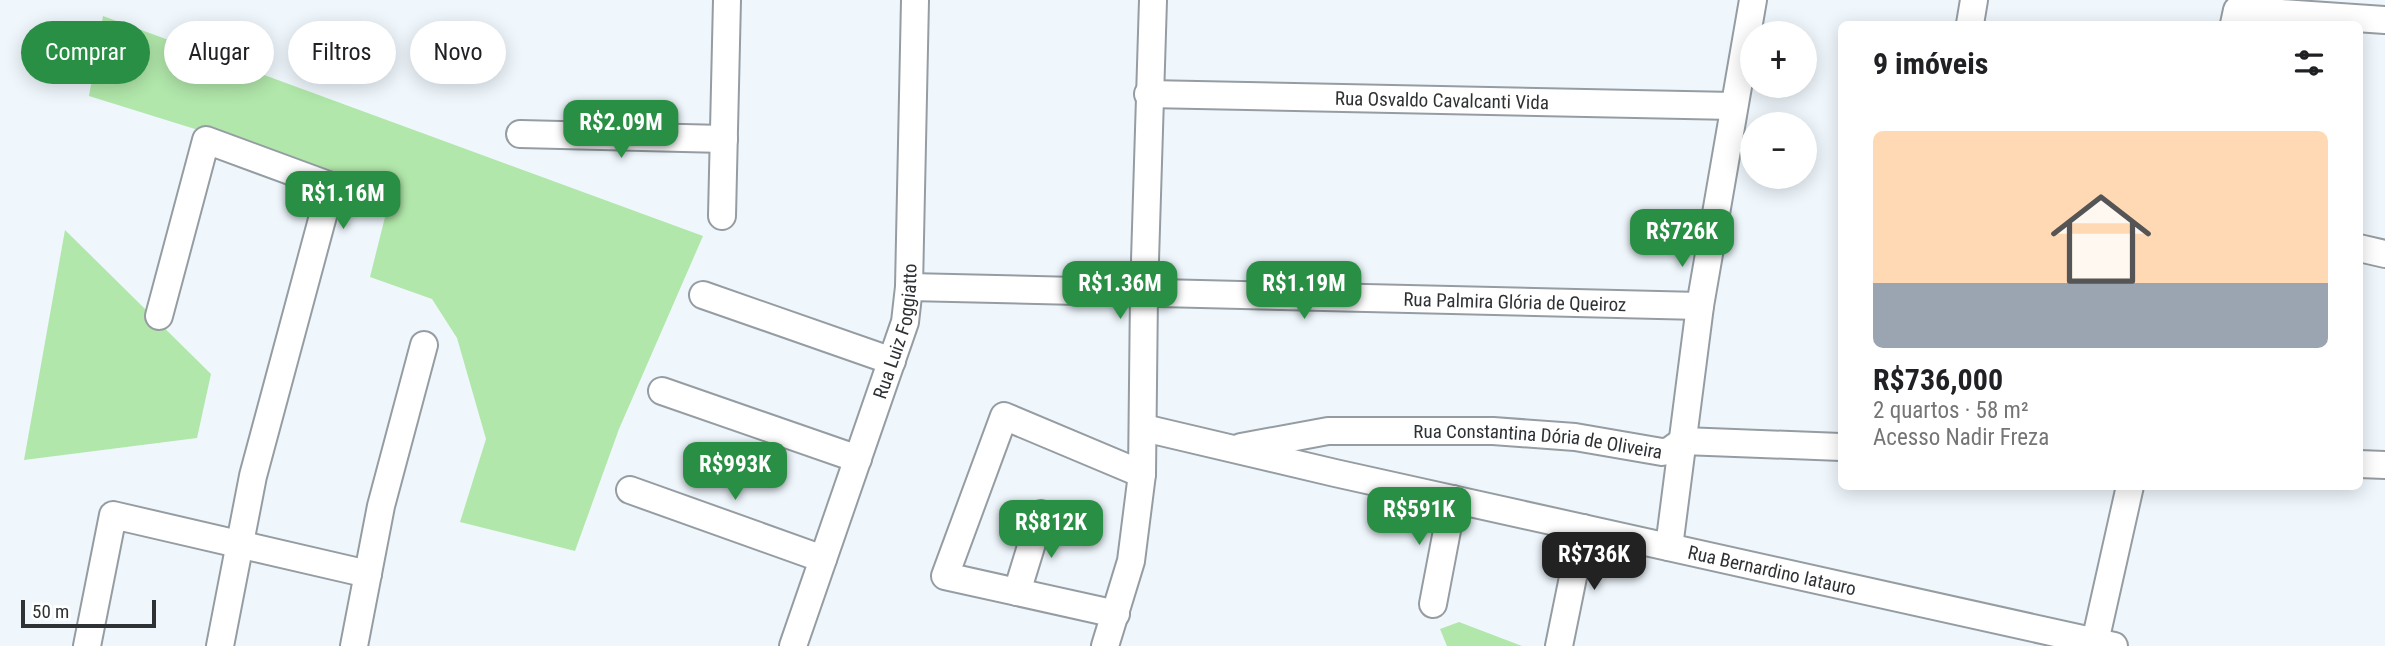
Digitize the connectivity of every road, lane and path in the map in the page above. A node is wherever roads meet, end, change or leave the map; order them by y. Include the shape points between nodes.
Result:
1 (727, 0) edge
2 (915, 0) edge
3 (1153, 0) edge
4 (1753, 0) edge
5 (1974, 0) edge
6 (2236, 17) edge
7 (2385, 20) edge
8 (1970, 21) edge
9 (1148, 94) junction
10 (1734, 106) junction
11 (520, 134) dead end
12 (724, 139) junction
13 (722, 216) dead end
14 (2363, 249) edge
15 (2385, 254) edge
16 (909, 287) junction
17 (1144, 293) junction
18 (704, 295) dead end
19 (1700, 306) junction
20 (159, 316) dead end
21 (424, 345) dead end
22 (892, 361) junction
23 (662, 391) dead end
24 (1144, 428) junction
25 (1683, 441) junction
26 (1838, 447) edge
27 (1233, 449) junction
28 (858, 460) junction
29 (2363, 464) edge
30 (2385, 465) edge
31 (1143, 474) junction
32 (631, 490) dead end
33 (2129, 490) edge
34 (1453, 499) junction
35 (1041, 514) dead end
36 (1583, 528) junction
37 (240, 544) junction
38 (1669, 547) junction
39 (823, 559) junction
40 (368, 573) junction
41 (1017, 592) junction
42 (1433, 604) dead end
43 (1116, 614) junction
44 (2105, 644) edge
45 (87, 646) edge
46 (220, 646) edge
47 (354, 646) edge
48 (793, 646) edge
49 (1105, 646) edge
50 (1559, 646) edge

1 - 12 street
2 - 16 street, Rua Luiz Foggiatto
3 - 9 street
4 - 10 street
5 - 8 street
6 - 7 street
9 - 10 street, Rua Osvaldo Cavalcanti Vida
9 - 17 street
10 - 19 street
11 - 12 street
12 - 13 street
14 - 15 street
16 - 17 street, Rua Palmira Glória de Queiroz
16 - 22 street, Rua Luiz Foggiatto via 905,322
17 - 19 street, Rua Palmira Glória de Queiroz
17 - 24 street
18 - 22 street
19 - 25 street
20 - 37 street via 206,140 331,186 253,476
21 - 40 street
22 - 28 street, Rua Luiz Foggiatto
23 - 28 street
24 - 27 street, Rua Bernardino Iatauro
24 - 31 street
25 - 26 street, Rua Constantina Dória de Oliveira
25 - 27 street, Rua Constantina Dória de Oliveira via 1662,452 1543,434 1357,430
25 - 38 street
27 - 34 street, Rua Bernardino Iatauro
28 - 39 street, Rua Luiz Foggiatto
29 - 30 street
31 - 41 street via 1004,416 945,576
31 - 43 street via 1130,561
32 - 39 street
33 - 44 street
34 - 36 street, Rua Bernardino Iatauro
34 - 42 street
35 - 41 street
36 - 38 street, Rua Bernardino Iatauro
36 - 50 street
37 - 40 street
37 - 45 street via 113,515
37 - 46 street
38 - 44 street, Rua Bernardino Iatauro
39 - 48 street, Rua Luiz Foggiatto
40 - 47 street
41 - 43 street
43 - 49 street

